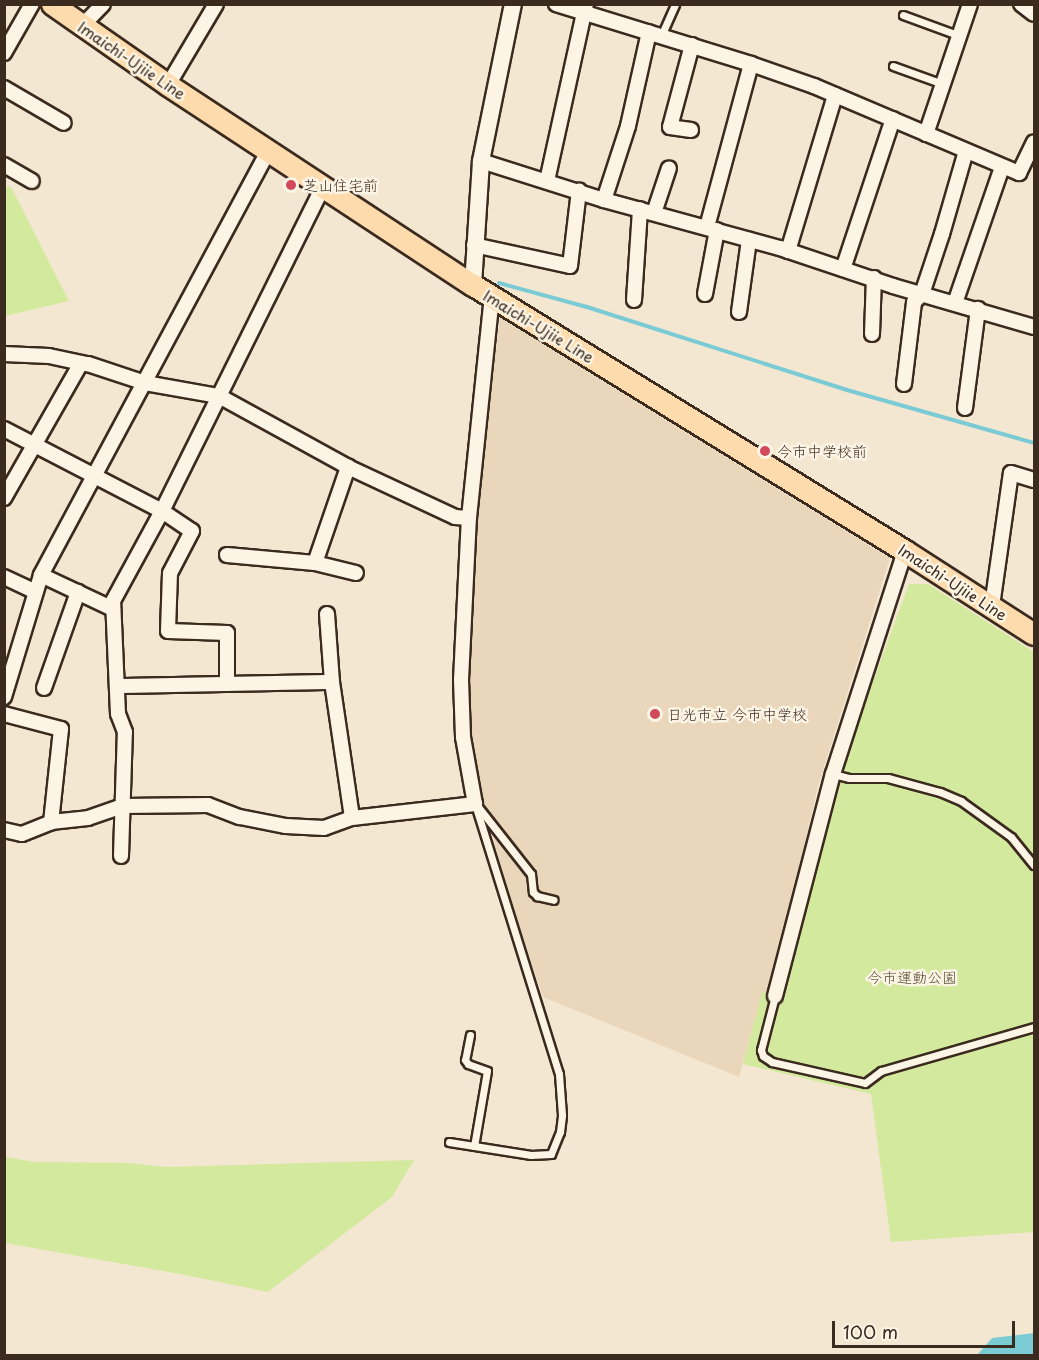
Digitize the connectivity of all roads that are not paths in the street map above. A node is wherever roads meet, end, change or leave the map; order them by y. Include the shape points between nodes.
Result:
1 (32, 4) edge
2 (52, 4) edge
3 (103, 4) edge
4 (216, 4) edge
5 (513, 4) edge
6 (556, 4) edge
7 (675, 4) edge
8 (970, 4) edge
9 (1021, 4) edge
10 (585, 8) edge
11 (1035, 14) edge
12 (903, 15) dead end
13 (82, 26) junction
14 (655, 34) junction
15 (960, 36) junction
16 (692, 45) junction
17 (4, 53) edge
18 (752, 64) junction
19 (893, 66) dead end
20 (943, 84) junction
21 (168, 85) junction
22 (4, 88) edge
23 (835, 95) junction
24 (893, 119) junction
25 (64, 123) dead end
26 (691, 130) dead end
27 (926, 134) junction
28 (1034, 142) edge
29 (268, 151) junction
30 (966, 151) junction
31 (481, 161) junction
32 (4, 165) edge
33 (1002, 167) junction
34 (669, 168) dead end
35 (32, 181) dead end
36 (547, 181) junction
37 (322, 188) junction
38 (579, 191) junction
39 (604, 200) junction
40 (640, 209) junction
41 (654, 213) junction
42 (712, 229) junction
43 (749, 240) junction
44 (474, 245) junction
45 (788, 251) junction
46 (843, 269) junction
47 (874, 279) junction
48 (472, 285) junction
49 (705, 294) dead end
50 (922, 294) junction
51 (492, 297) junction
52 (634, 300) dead end
53 (955, 303) junction
54 (978, 309) junction
55 (739, 312) dead end
56 (1034, 326) edge
57 (872, 334) dead end
58 (7, 358) edge
59 (81, 363) junction
60 (145, 383) junction
61 (904, 384) dead end
62 (219, 396) junction
63 (965, 408) dead end
64 (4, 429) edge
65 (35, 445) junction
66 (348, 466) junction
67 (95, 476) junction
68 (1035, 480) edge
69 (4, 498) edge
70 (162, 511) junction
71 (469, 518) junction
72 (905, 551) junction
73 (227, 555) dead end
74 (315, 563) junction
75 (356, 573) dead end
76 (41, 575) junction
77 (4, 577) edge
78 (36, 592) junction
79 (78, 592) junction
80 (992, 606) junction
81 (113, 609) junction
82 (327, 614) dead end
83 (1035, 634) edge
84 (332, 682) junction
85 (227, 684) junction
86 (117, 686) junction
87 (44, 688) dead end
88 (4, 697) edge
89 (4, 714) edge
90 (833, 774) junction
91 (475, 804) junction
92 (123, 806) junction
93 (352, 818) junction
94 (51, 822) junction
95 (4, 830) edge
96 (121, 856) dead end
97 (1035, 865) edge
98 (554, 900) dead end
99 (775, 996) joint
100 (1035, 1028) edge
101 (470, 1035) dead end
102 (449, 1142) dead end
103 (474, 1146) junction

1 - 17 street
2 - 13 main road, Imaichi-Ujiie Line
3 - 13 street
4 - 21 street
5 - 31 street
6 - 10 street
7 - 14 lane
8 - 15 street
9 - 11 street
10 - 14 street
10 - 36 street
12 - 15 lane
13 - 21 main road, Imaichi-Ujiie Line
14 - 16 street
14 - 39 street
15 - 20 street
16 - 18 street
16 - 26 street via 670,127
18 - 23 street
18 - 42 street
19 - 20 lane
20 - 27 street
21 - 29 main road, Imaichi-Ujiie Line
22 - 25 street
23 - 24 street
23 - 45 street
24 - 27 street
24 - 46 street
27 - 30 street
28 - 33 street via 1019,173
29 - 37 main road, Imaichi-Ujiie Line
29 - 60 street
30 - 33 street
30 - 50 street
31 - 36 street
31 - 44 street
32 - 35 street
33 - 53 street
34 - 41 street
36 - 38 street
37 - 48 main road, Imaichi-Ujiie Line
37 - 62 street
38 - 39 street
38 - 44 street via 570,266
39 - 40 street
40 - 41 street
40 - 52 street
41 - 42 street
42 - 43 street
42 - 49 street
43 - 45 street
43 - 55 street
44 - 48 street
45 - 46 street
46 - 47 street
47 - 50 street
47 - 57 street
48 - 51 main road, Imaichi-Ujiie Line
50 - 53 street
50 - 61 street via 915,302
51 - 71 street
51 - 72 main road, Imaichi-Ujiie Line
53 - 54 street
54 - 56 street
54 - 63 street
58 - 59 street via 49,356
59 - 60 street
59 - 65 street
60 - 62 street
60 - 67 street
62 - 66 street
62 - 70 street
64 - 65 street
65 - 67 street
65 - 69 street
66 - 71 street via 455,517
66 - 74 street
67 - 70 street
67 - 76 street
68 - 80 street via 1011,473
70 - 81 street via 113,601
70 - 85 street via 192,531 170,573 168,631 227,633
71 - 91 street via 461,718
72 - 80 main road, Imaichi-Ujiie Line
72 - 90 street
73 - 74 street
74 - 75 street
76 - 78 street
76 - 79 street
77 - 78 street
78 - 88 street
79 - 81 street
79 - 87 street
80 - 83 main road, Imaichi-Ujiie Line
81 - 86 street
82 - 84 street
84 - 85 street
84 - 93 street
85 - 86 street
86 - 92 street via 118,714 125,732
89 - 94 street via 61,729
90 - 97 lane via 888,778 961,801 1011,837
90 - 99 street
91 - 93 street
91 - 98 lane via 531,874 533,892
91 - 103 lane via 559,1074 562,1115 551,1154 531,1155
92 - 93 street via 208,805 240,817 324,828
92 - 94 street via 88,818
92 - 96 street
94 - 95 street via 22,834
99 - 100 lane via 761,1050 763,1056 772,1062 865,1083 881,1071
101 - 103 lane via 465,1060 487,1071
102 - 103 lane

